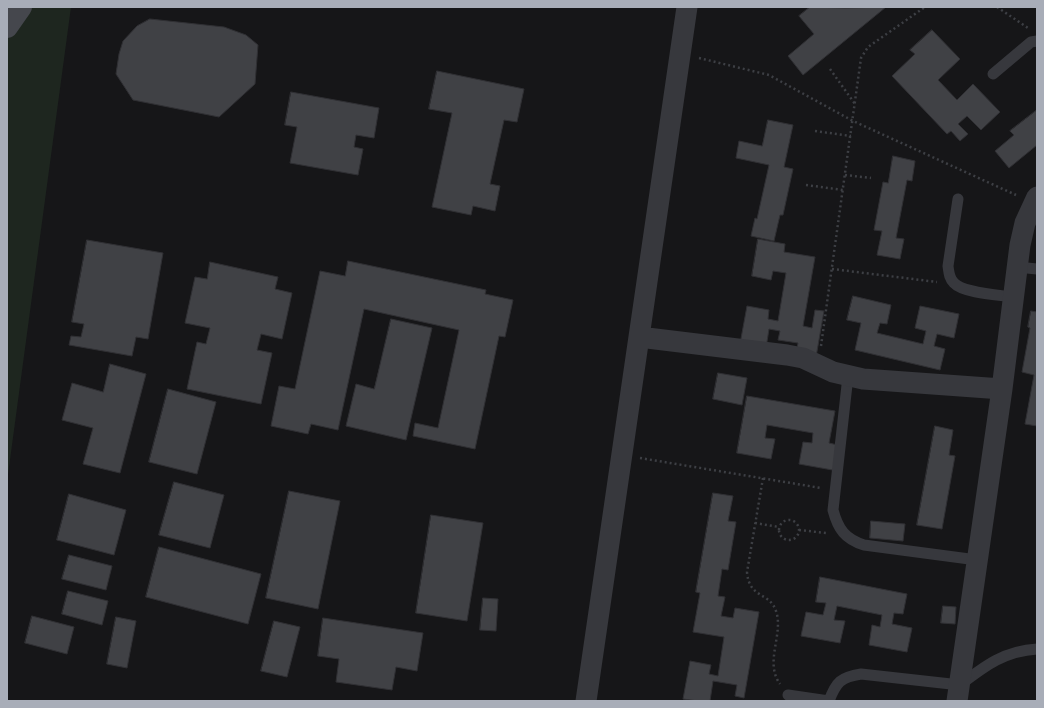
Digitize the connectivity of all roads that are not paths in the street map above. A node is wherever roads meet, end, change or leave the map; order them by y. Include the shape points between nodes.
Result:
1 (21, 7) edge
2 (687, 7) edge
3 (7, 27) edge
4 (1037, 41) edge
5 (993, 74) dead end
6 (958, 199) dead end
7 (1035, 200) edge
8 (1027, 268) edge
9 (1012, 297) junction
10 (639, 337) junction
11 (848, 376) junction
12 (1002, 389) junction
13 (978, 560) junction
14 (1037, 649) edge
15 (958, 693) edge
16 (788, 695) road end
17 (586, 701) edge
18 (829, 701) edge

1 - 3 street
2 - 10 street
4 - 5 lane via 1031,42
6 - 9 lane via 948,266 949,276 955,285 964,290
7 - 8 street via 1020,245
8 - 9 street
9 - 12 street
10 - 11 street via 787,355
10 - 17 street
11 - 12 street
11 - 13 lane via 833,510 836,524 853,542 864,545
12 - 13 street
13 - 15 street
14 - 15 lane via 1021,650 991,661
15 - 18 lane via 861,674 846,676 834,686
16 - 18 lane

